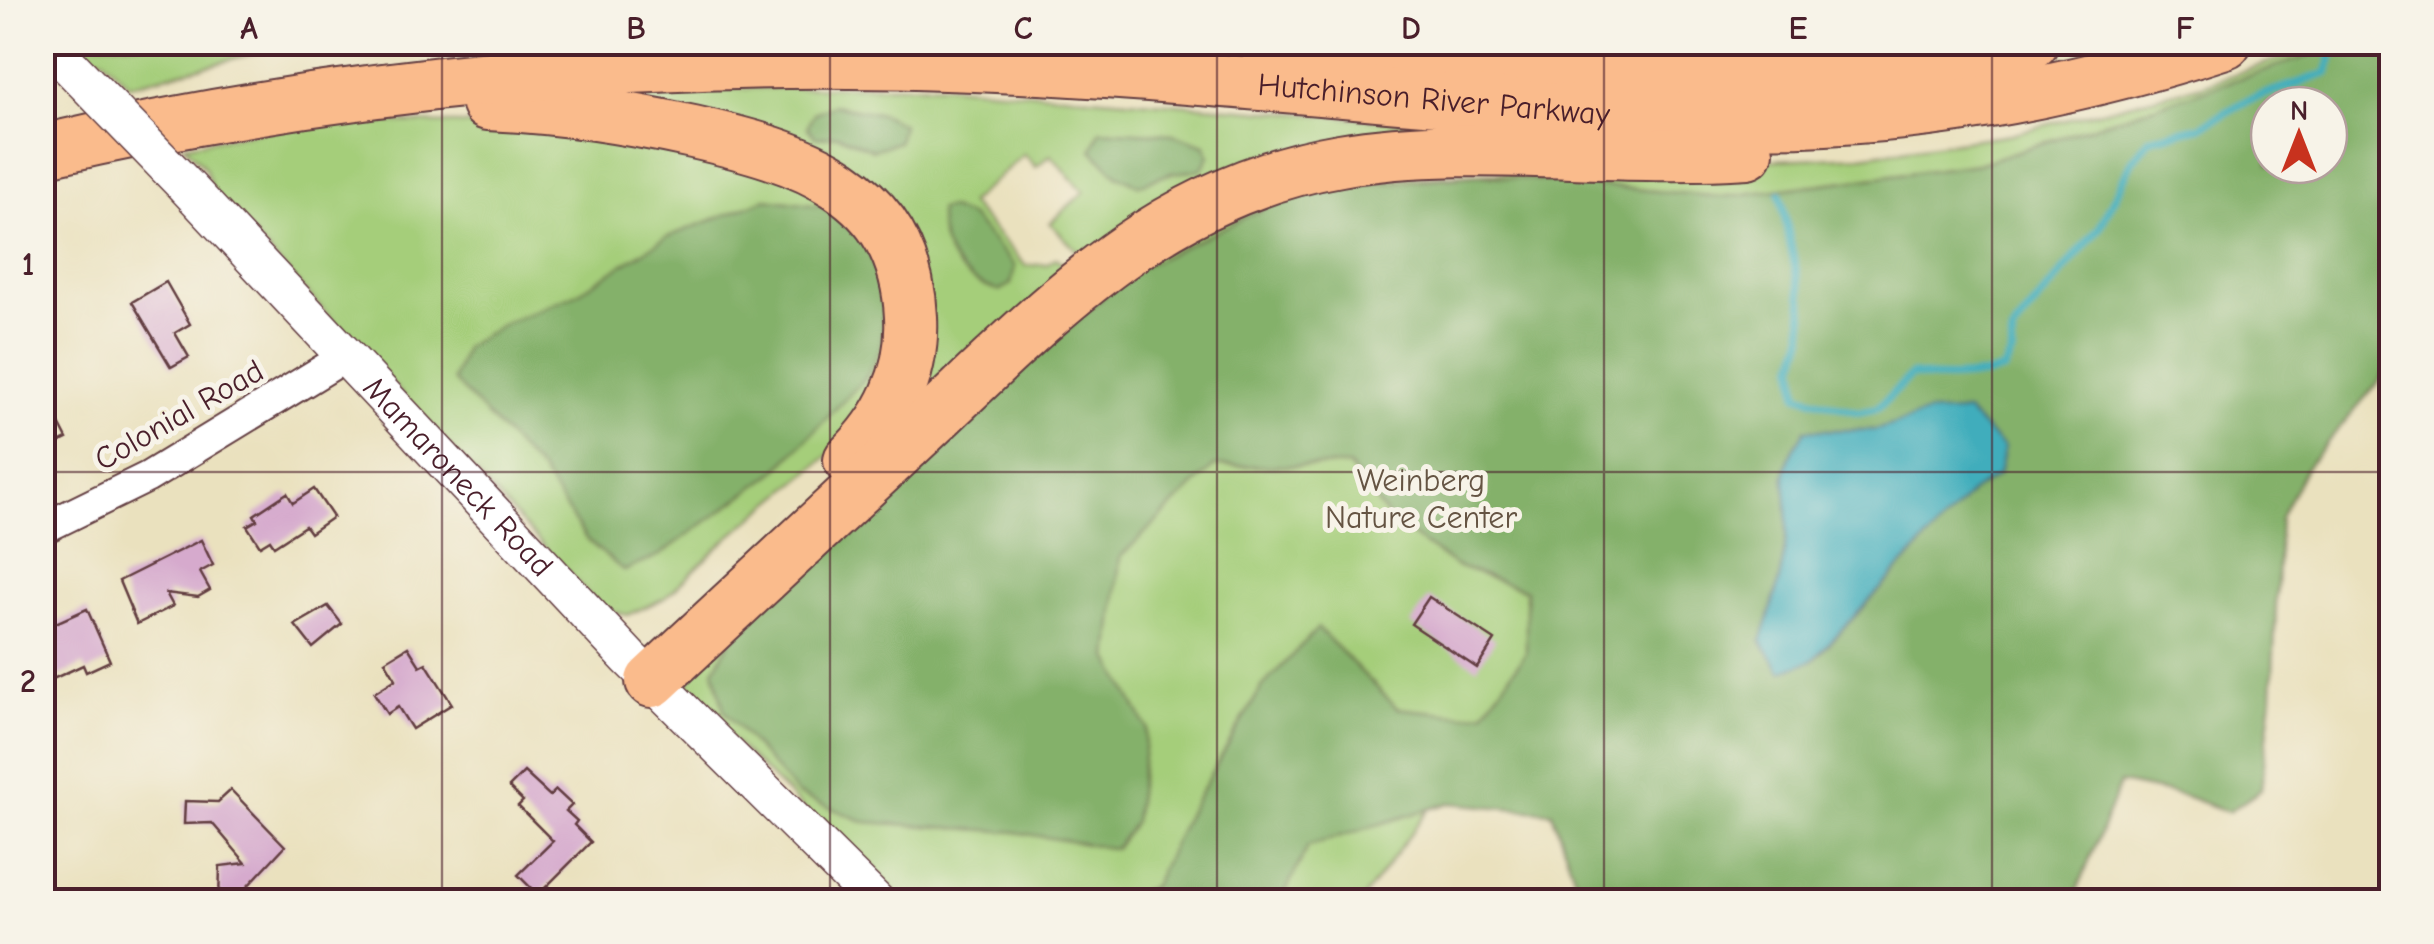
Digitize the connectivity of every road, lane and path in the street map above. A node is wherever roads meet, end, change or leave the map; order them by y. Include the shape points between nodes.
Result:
1 (510, 42) edge
2 (1266, 42) edge
3 (2032, 42) edge
4 (2225, 42) edge
5 (51, 48) edge
6 (2087, 81) junction
7 (312, 100) junction
8 (42, 120) edge
9 (42, 151) edge
10 (348, 355) junction
11 (42, 529) edge
12 (640, 670) junction
13 (876, 902) edge

1 - 8 highway via 282,72
2 - 3 highway, Hutchinson River Parkway via 1592,70 1771,74 1903,64
4 - 6 highway, Hutchinson River Parkway
5 - 10 street, Mamaroneck Road, bridge
6 - 7 highway, Hutchinson River Parkway via 1913,112 1777,121 899,63 600,69
6 - 12 highway via 1972,121 1854,143 1678,155 1398,154 1338,160 1246,186 1160,226 1104,263
7 - 9 highway, Hutchinson River Parkway
7 - 12 highway via 539,107 740,143 834,178 889,238 905,276 912,333 900,388 882,425
10 - 11 street, Colonial Road via 148,477
10 - 12 street, Mamaroneck Road
12 - 13 street, Mamaroneck Road

